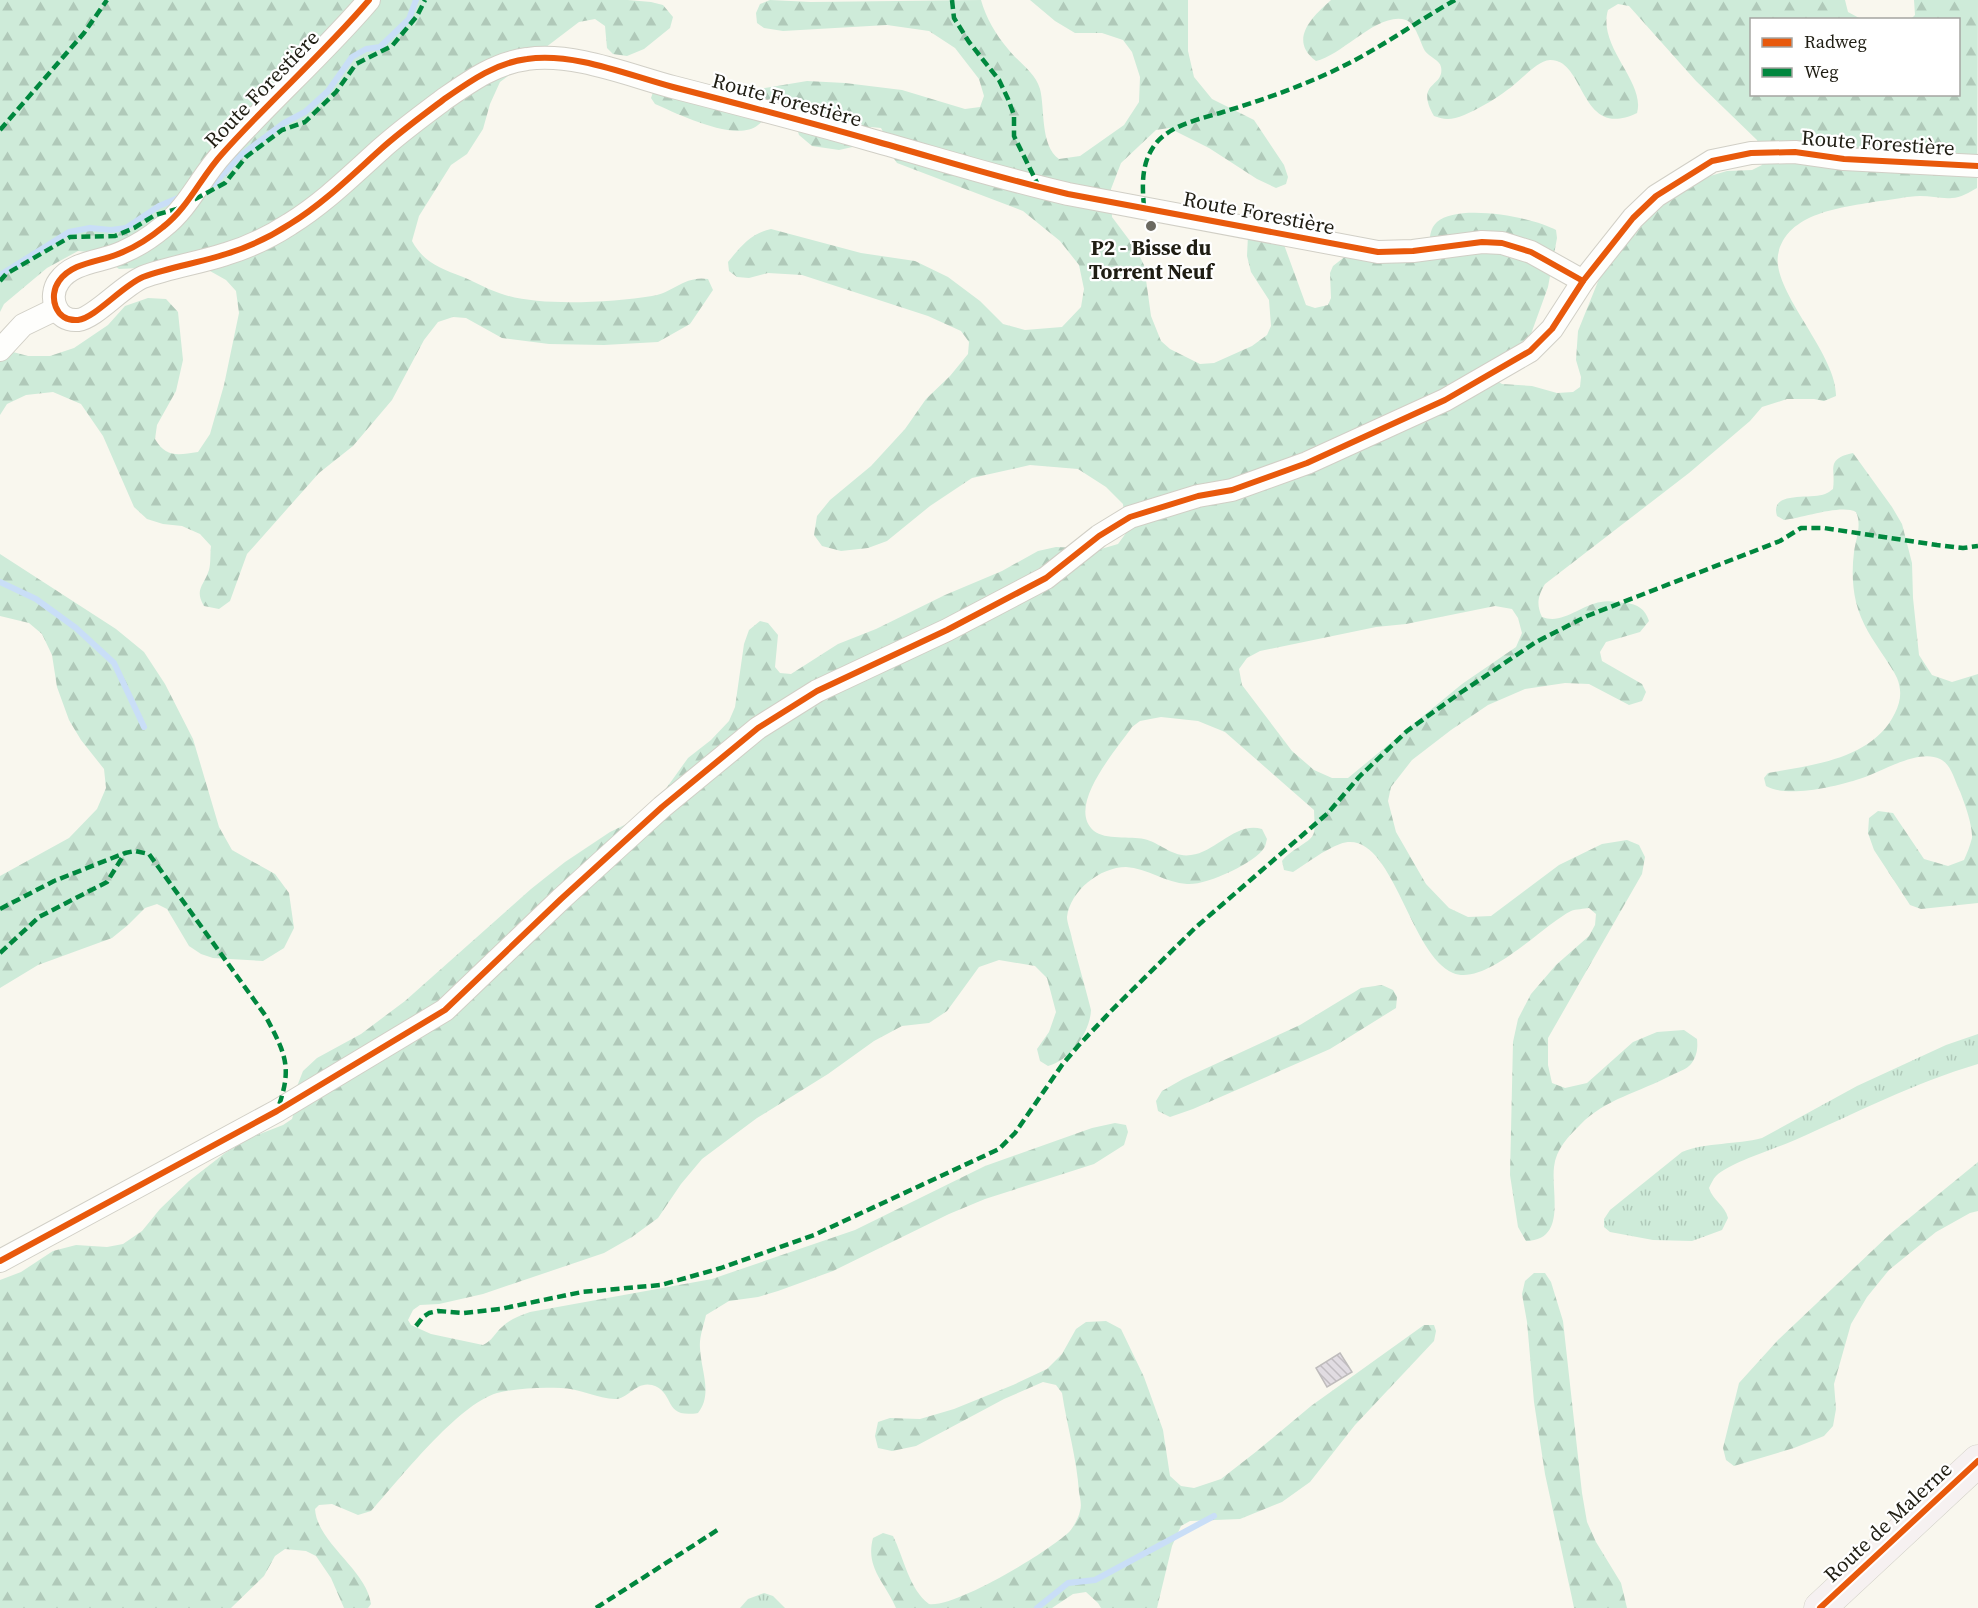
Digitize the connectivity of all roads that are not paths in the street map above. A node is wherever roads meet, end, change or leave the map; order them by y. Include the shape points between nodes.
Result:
1 (369, 0) edge
2 (1978, 166) edge
3 (1583, 281) junction
4 (56, 309) junction
5 (0, 350) edge
6 (0, 1261) edge
7 (1978, 1461) edge
8 (1820, 1608) edge

1 - 4 street, Route Forestière via 234,141 165,226 120,254 80,266 63,276 54,291
2 - 3 street, Route Forestière via 1844,159 1795,152 1751,153 1712,161 1656,195
3 - 4 street, Route Forestière via 1531,252 1502,243 1378,252 1068,194 586,63 541,58 506,64 463,85 408,126 308,212 254,244 139,279 78,320 69,319
3 - 6 street via 1552,329 1530,351 1445,400 1307,463 1232,490 1130,517 1046,578 817,691 758,728 662,807 445,1010 277,1111
4 - 5 street via 23,325
7 - 8 street, Route de Malerne

